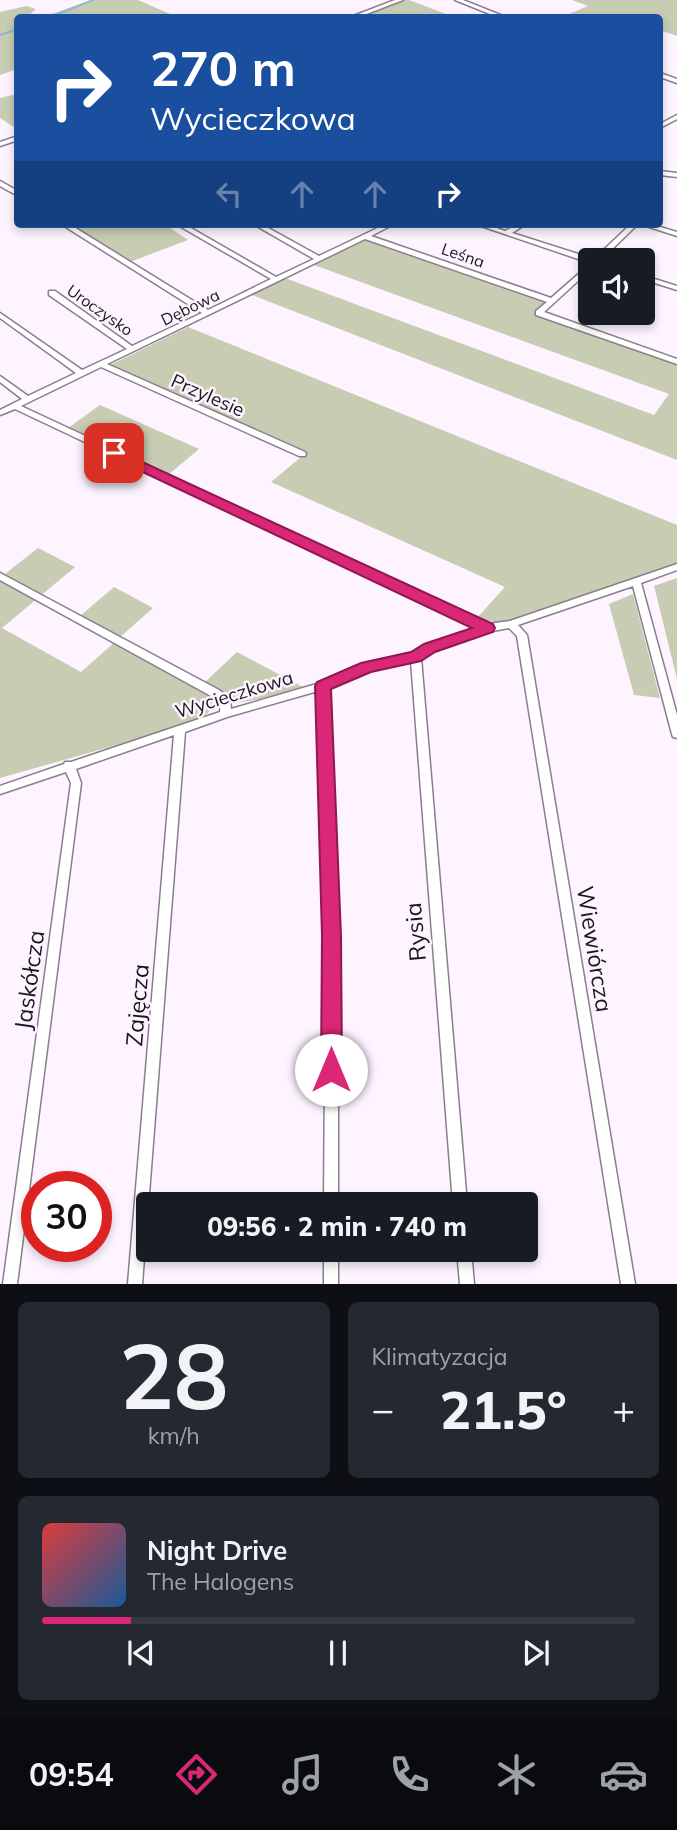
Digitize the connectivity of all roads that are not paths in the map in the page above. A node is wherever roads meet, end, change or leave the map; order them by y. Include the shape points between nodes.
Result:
1 (400, 0) edge
2 (458, 0) edge
3 (360, 14) edge
4 (495, 14) edge
5 (70, 228) edge
6 (186, 228) edge
7 (263, 228) edge
8 (383, 228) edge
9 (490, 228) edge
10 (515, 228) edge
11 (631, 228) edge
12 (657, 228) edge
13 (506, 233) junction
14 (677, 234) edge
15 (366, 236) junction
16 (608, 248) edge
17 (578, 256) edge
18 (319, 259) junction
19 (578, 277) edge
20 (276, 280) junction
21 (655, 281) edge
22 (677, 288) edge
23 (52, 293) dead end
24 (552, 300) junction
25 (208, 313) junction
26 (0, 315) edge
27 (133, 350) junction
28 (677, 362) edge
29 (102, 365) junction
30 (82, 374) junction
31 (0, 378) edge
32 (28, 400) junction
33 (15, 406) junction
34 (0, 413) edge
35 (302, 454) dead end
36 (677, 567) edge
37 (0, 576) edge
38 (636, 581) junction
39 (511, 624) junction
40 (487, 628) junction
41 (416, 656) junction
42 (323, 686) junction
43 (225, 714) junction
44 (180, 729) junction
45 (677, 734) edge
46 (69, 765) junction
47 (0, 790) edge
48 (331, 1192) edge
49 (459, 1192) edge
50 (331, 1262) edge
51 (465, 1262) edge
52 (10, 1284) edge
53 (135, 1284) edge
54 (331, 1284) edge
55 (467, 1284) edge
56 (628, 1284) edge

1 - 3 street
2 - 4 street
5 - 25 street
6 - 20 street
7 - 18 street
8 - 15 street, Dębowa
9 - 13 street
10 - 13 street
11 - 16 street
12 - 14 street
13 - 17 street
15 - 18 street, Dębowa
15 - 24 street, Leśna
18 - 20 street, Dębowa
19 - 24 street
20 - 25 street, Dębowa
21 - 22 street
23 - 27 street, Uroczysko
24 - 28 street via 539,313
25 - 27 street, Dębowa
26 - 30 street
27 - 29 street, Dębowa
29 - 30 street, Dębowa
29 - 35 street, Przylesie
30 - 32 street, Dębowa
31 - 32 street
32 - 33 street, Dębowa
33 - 34 street, Dębowa
33 - 40 street
36 - 38 street, Wycieczkowa
37 - 43 street via 215,693 226,702
38 - 39 street, Wycieczkowa
38 - 45 street
39 - 40 street, Wycieczkowa
39 - 56 street, Wiewiórcza via 522,635
40 - 41 street, Wycieczkowa
41 - 42 street, Wycieczkowa via 367,667
41 - 49 street, Rysia
42 - 43 street, Wycieczkowa
42 - 48 street via 332,936
43 - 44 street, Wycieczkowa
44 - 46 street, Wycieczkowa
44 - 53 street, Zajęcza
46 - 47 street, Wycieczkowa
46 - 52 street, Jaskółcza via 76,783
50 - 54 street
51 - 55 street

